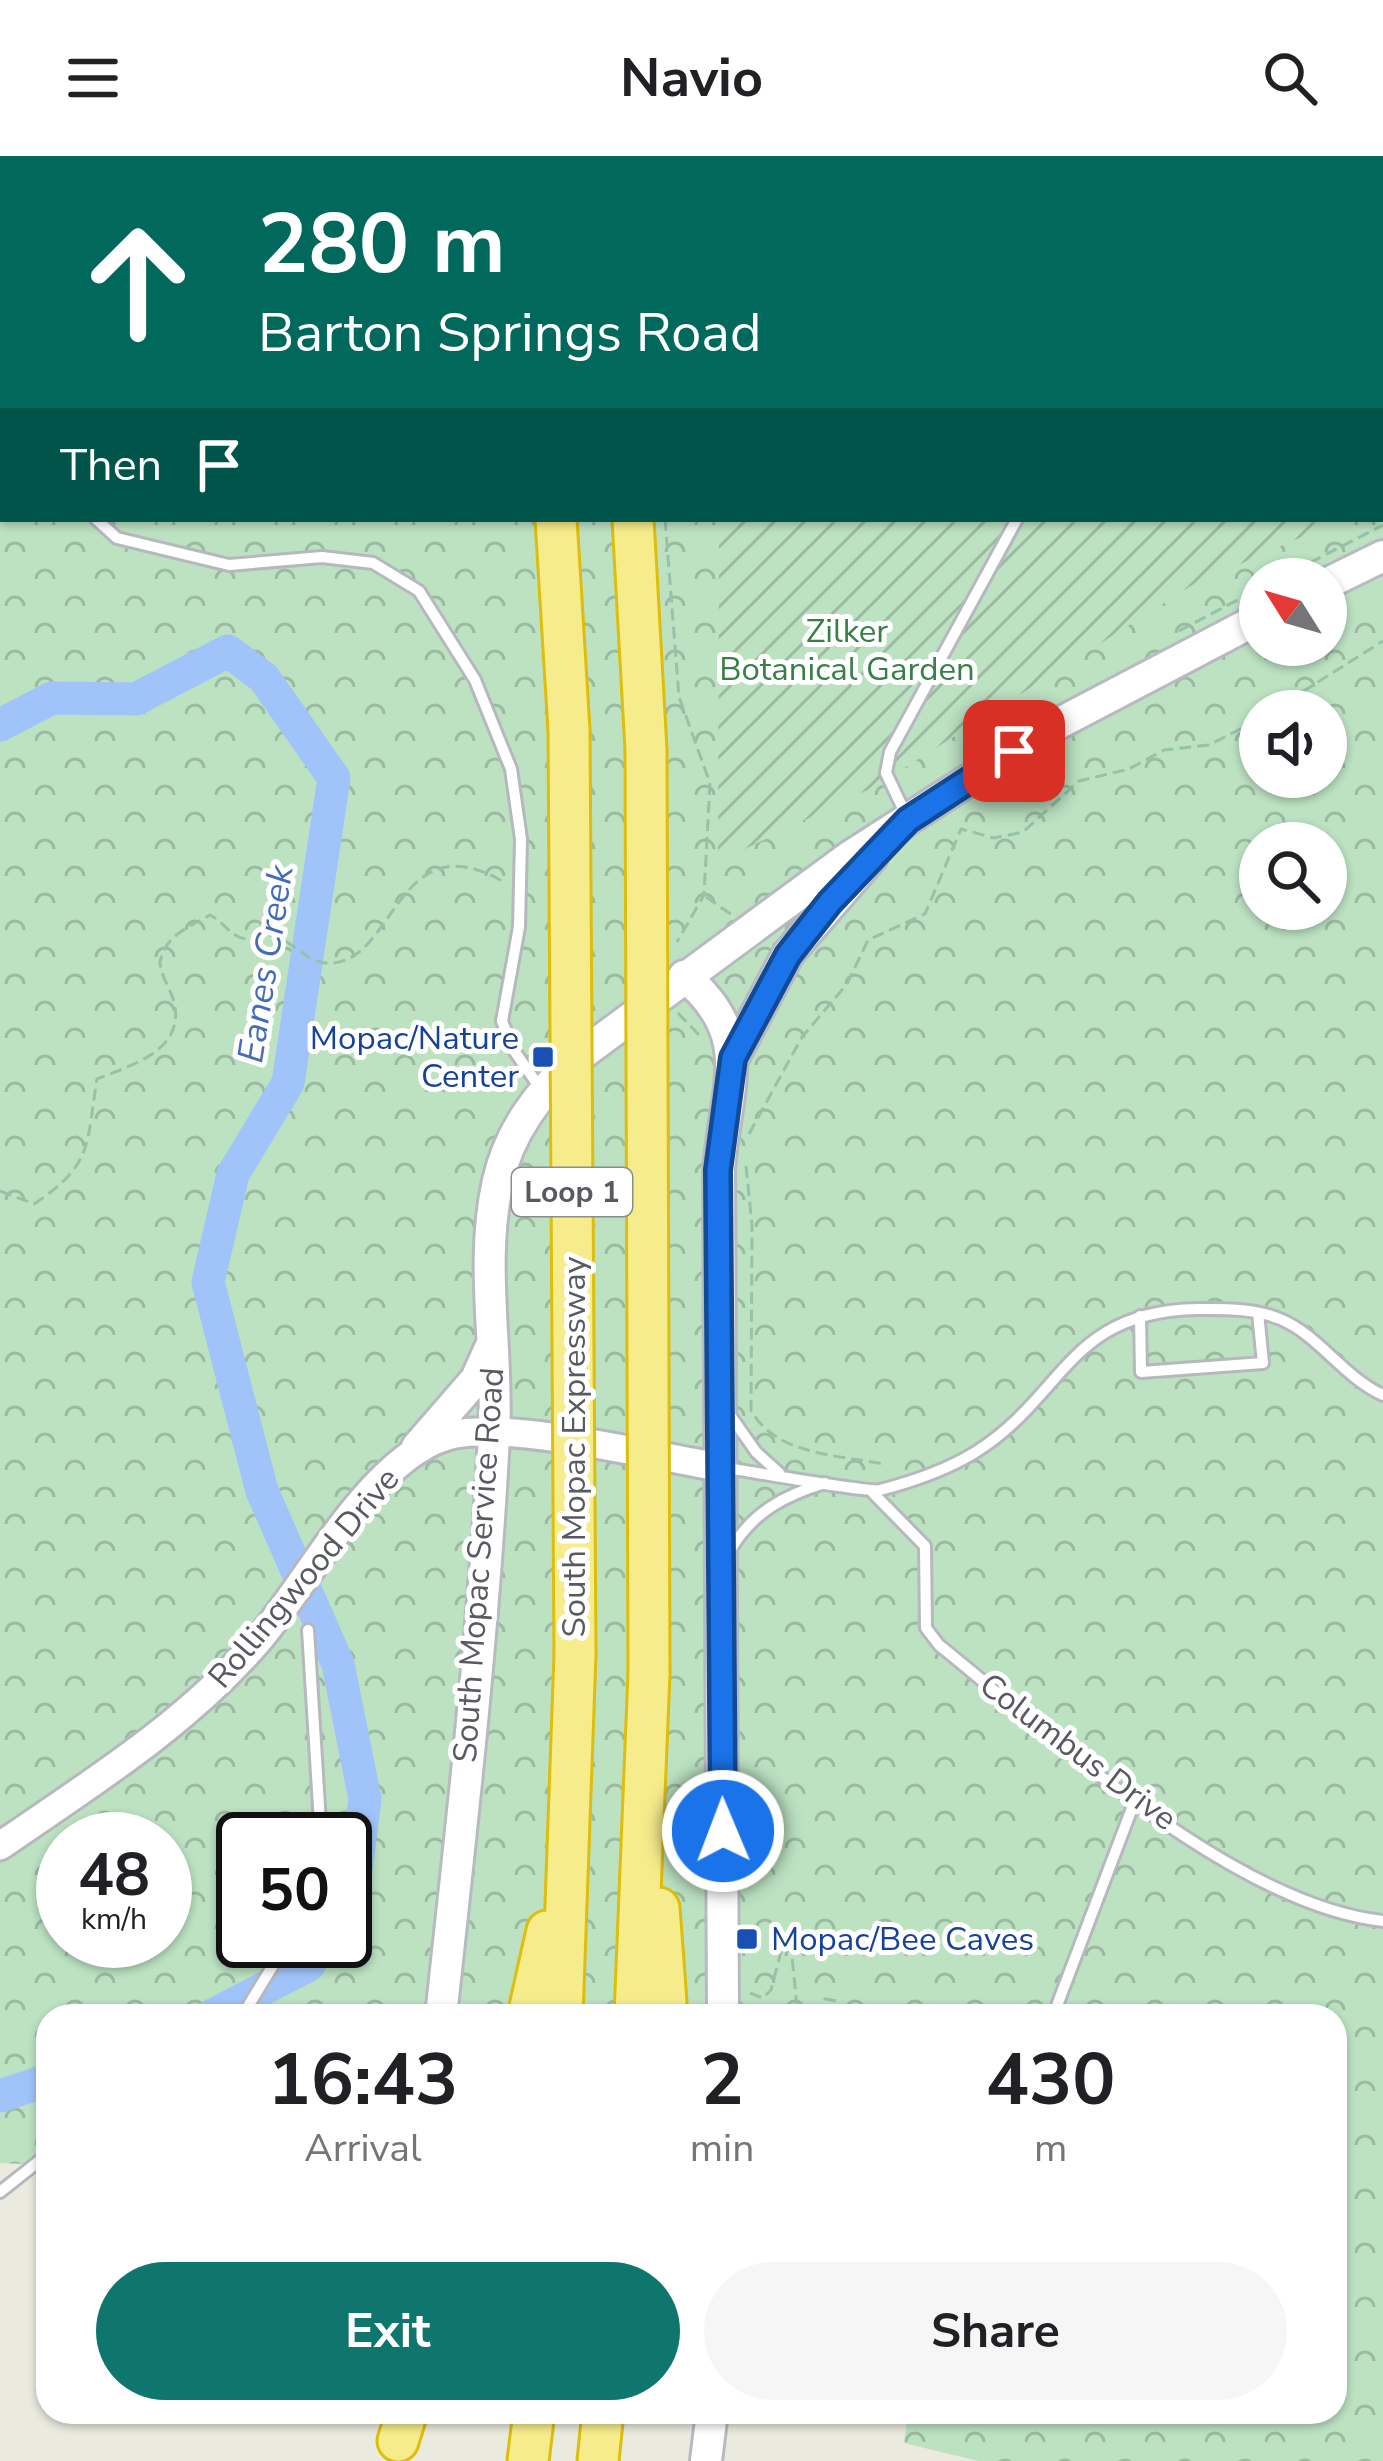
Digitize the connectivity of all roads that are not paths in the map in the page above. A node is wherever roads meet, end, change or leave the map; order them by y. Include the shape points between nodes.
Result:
1 (99, 522) edge
2 (556, 522) edge
3 (633, 522) edge
4 (1015, 522) edge
5 (1383, 556) edge
6 (1347, 574) edge
7 (1239, 629) edge
8 (908, 820) junction
9 (684, 976) junction
10 (733, 1058) junction
11 (542, 1091) junction
12 (1258, 1313) junction
13 (1140, 1316) junction
14 (493, 1343) junction
15 (720, 1394) junction
16 (1383, 1395) edge
17 (495, 1432) junction
18 (417, 1447) junction
19 (719, 1467) junction
20 (782, 1475) junction
21 (830, 1481) junction
22 (873, 1493) junction
23 (721, 1568) junction
24 (308, 1630) dead end
25 (1134, 1803) junction
26 (643, 1808) junction
27 (319, 1812) edge
28 (0, 1846) edge
29 (565, 1856) junction
30 (1383, 1921) edge
31 (274, 1968) edge
32 (732, 2003) edge
33 (250, 2004) edge
34 (442, 2004) edge
35 (531, 2004) edge
36 (562, 2004) edge
37 (635, 2004) edge
38 (666, 2004) edge
39 (1058, 2004) edge
40 (36, 2164) edge
41 (0, 2192) edge
42 (533, 2424) edge
43 (602, 2424) edge
44 (711, 2424) edge
45 (528, 2461) edge
46 (598, 2461) edge
47 (706, 2461) edge

1 - 11 lane via 117,538 229,565 322,556 373,562 419,591 475,680 511,769 520,891 502,1021
2 - 29 highway, South Mopac Expressway / Loop 1, bridge via 569,730 575,1654
3 - 26 highway, Loop 1, bridge via 646,750
4 - 8 lane via 890,752 886,773
5 - 6 main road
7 - 8 main road via 1050,728
8 - 9 main road, South Mopac Service Road
8 - 10 main road via 788,955
9 - 10 main road via 724,1017
9 - 11 main road, South Mopac Service Road
10 - 15 main road via 718,1170
11 - 14 main road, South Mopac Service Road via 497,1183
12 - 13 lane
12 - 13 lane via 1263,1364 1142,1372
12 - 16 lane via 1302,1332
13 - 22 lane via 1090,1341 976,1451
14 - 17 main road, South Mopac Service Road
14 - 18 main road via 476,1379
15 - 19 main road
15 - 20 lane via 736,1427
17 - 18 street, Rollingwood Drive
17 - 19 street, Rollingwood Drive
17 - 34 main road, South Mopac Service Road
18 - 28 street, Rollingwood Drive via 260,1639 184,1718
19 - 20 lane
19 - 23 main road
20 - 21 lane
21 - 22 lane
21 - 23 lane via 789,1494 755,1517
22 - 25 lane, Columbus Drive via 925,1546 926,1628 939,1645
23 - 32 main road
24 - 27 lane
25 - 30 lane, Columbus Drive via 1278,1889 1352,1918
25 - 39 lane
26 - 37 highway, Loop 1
26 - 38 highway
29 - 35 highway
29 - 36 highway, South Mopac Expressway / Loop 1
31 - 33 lane
40 - 41 lane
42 - 45 highway
43 - 46 highway
44 - 47 main road

